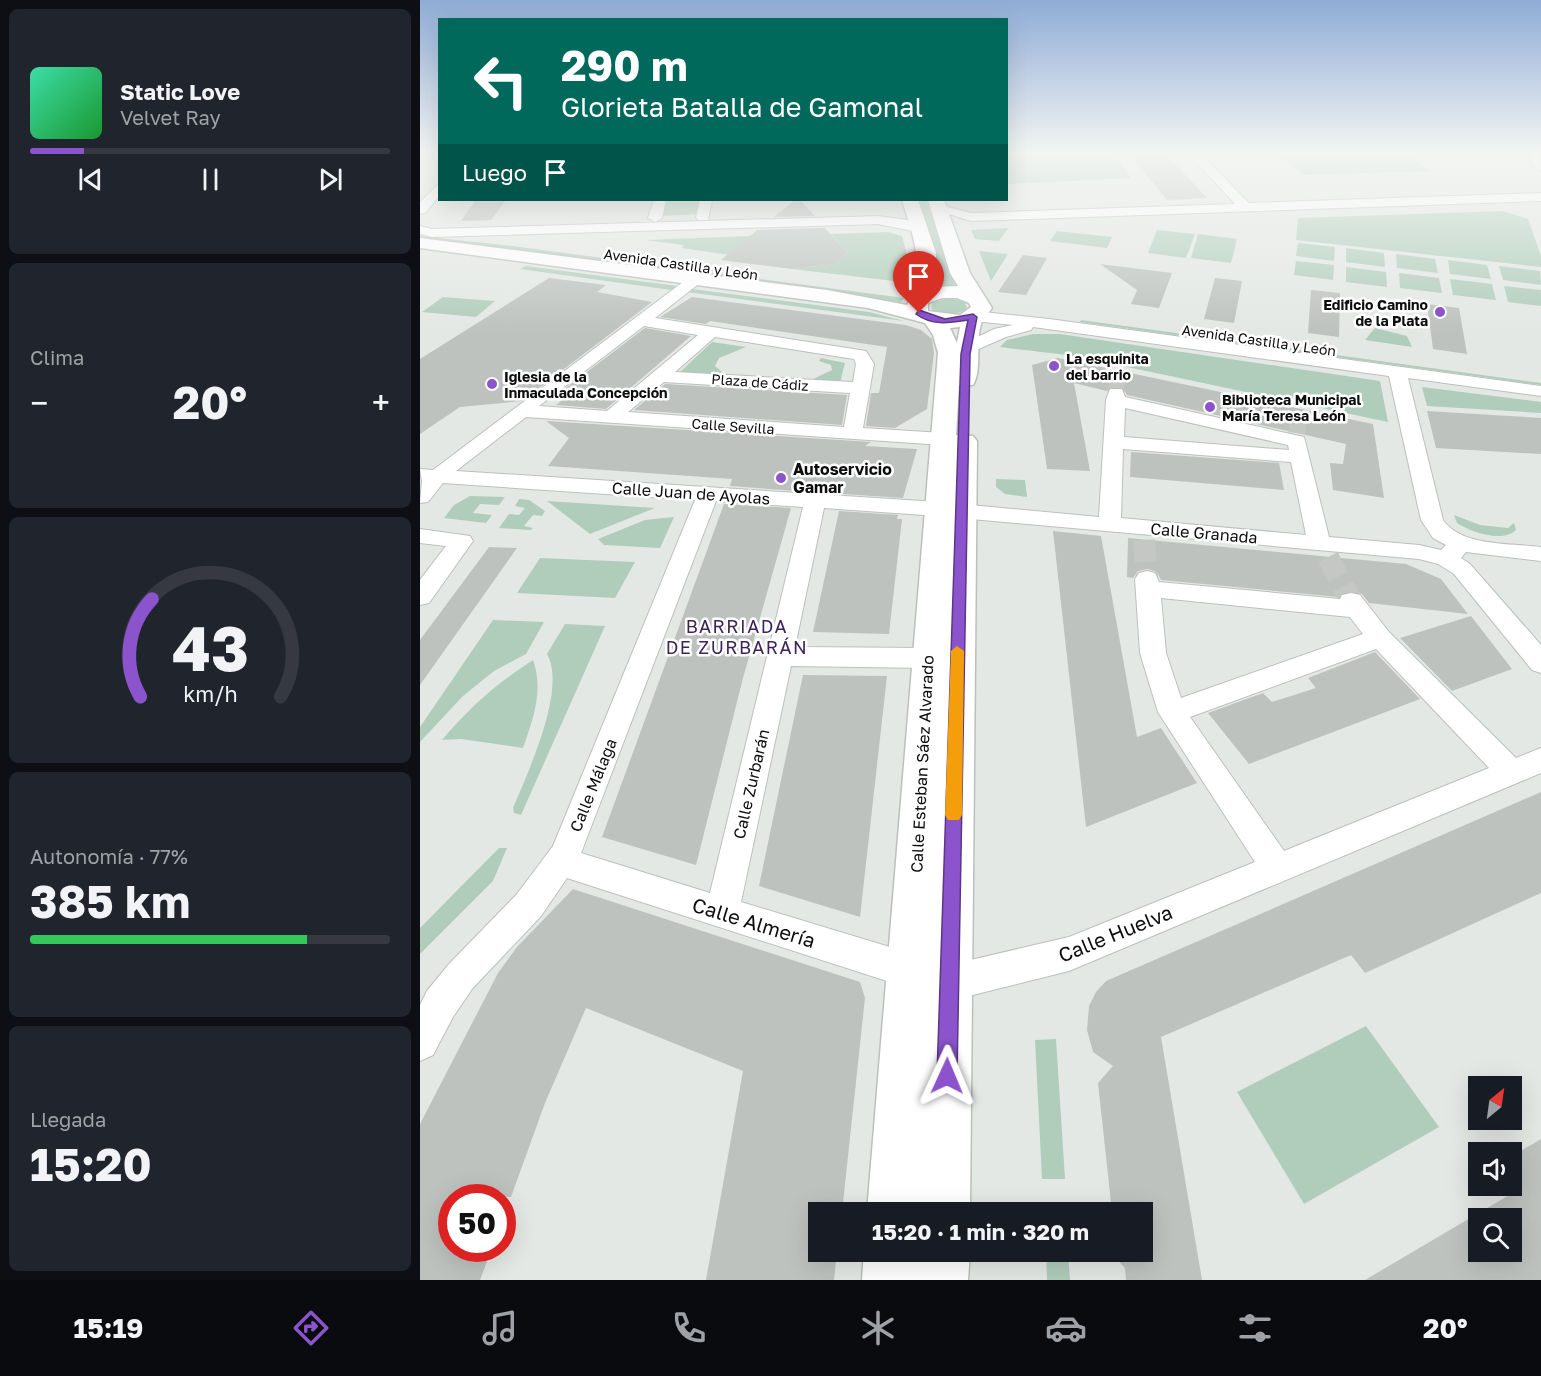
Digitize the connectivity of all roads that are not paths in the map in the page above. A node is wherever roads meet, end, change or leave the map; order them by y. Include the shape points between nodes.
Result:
1 (657, 212) edge
2 (704, 212) edge
3 (905, 212) edge
4 (913, 212) edge
5 (941, 212) edge
6 (958, 212) edge
7 (1132, 212) edge
8 (703, 217) dead end
9 (971, 217) junction
10 (655, 218) dead end
11 (878, 220) junction
12 (918, 228) junction
13 (946, 228) junction
14 (569, 229) junction
15 (423, 235) edge
16 (538, 245) junction
17 (696, 279) junction
18 (929, 299) junction
19 (975, 307) junction
20 (643, 321) junction
21 (1049, 324) junction
22 (711, 332) junction
23 (967, 349) junction
24 (1397, 371) junction
25 (660, 375) junction
26 (1541, 378) edge
27 (861, 388) junction
28 (1541, 391) edge
29 (523, 411) junction
30 (609, 418) junction
31 (852, 434) junction
32 (943, 439) junction
33 (1113, 442) junction
34 (1298, 444) junction
35 (429, 476) edge
36 (708, 495) junction
37 (420, 497) edge
38 (814, 501) junction
39 (950, 510) junction
40 (1110, 524) junction
41 (420, 536) edge
42 (1324, 548) junction
43 (1453, 552) junction
44 (1541, 554) edge
45 (420, 597) edge
46 (1380, 638) junction
47 (780, 656) junction
48 (928, 658) junction
49 (1541, 663) edge
50 (1172, 712) junction
51 (1541, 760) edge
52 (1510, 771) junction
53 (560, 861) junction
54 (1277, 868) junction
55 (722, 912) junction
56 (909, 970) junction
57 (950, 983) junction
58 (420, 1042) edge
59 (895, 1202) edge
60 (943, 1202) edge
61 (891, 1262) edge
62 (941, 1262) edge
63 (890, 1280) edge
64 (940, 1280) edge

1 - 10 street
2 - 8 street
3 - 11 street
4 - 12 main road, Calle Esteban Sáez Alvarado
5 - 13 main road
6 - 9 street
7 - 9 street
9 - 13 street
11 - 12 street
11 - 14 street
12 - 18 main road, Calle Esteban Sáez Alvarado
13 - 19 main road
14 - 15 street
14 - 16 street via 538,234 531,241
15 - 16 main road, Avenida Castilla y León
15 - 17 main road, Avenida Castilla y León
16 - 18 main road, Avenida Castilla y León
17 - 18 main road, Avenida Castilla y León via 848,299
17 - 20 street
18 - 19 main road via 960,292
18 - 19 main road via 951,321
18 - 32 main road, Calle Esteban Sáez Alvarado via 949,353
19 - 21 street, Avenida Castilla y León
19 - 23 main road, Calle Esteban Sáez Alvarado
19 - 26 street, Avenida Castilla y León via 1064,314
20 - 22 street
20 - 29 street
21 - 23 street, Avenida Castilla y León via 1000,333
21 - 24 street, Avenida Castilla y León
22 - 25 street
22 - 27 street via 860,355 865,364
23 - 39 main road, Calle Esteban Sáez Alvarado
24 - 28 street, Avenida Castilla y León
24 - 43 street via 1432,520
25 - 27 street, Plaza de Cádiz
25 - 30 street
27 - 31 street
29 - 30 street, Calle Sevilla
29 - 35 street
30 - 31 street, Calle Sevilla
31 - 32 street, Calle Sevilla
32 - 39 main road, Calle Esteban Sáez Alvarado
33 - 34 street
33 - 34 street via 1115,397
33 - 40 street
34 - 42 street
35 - 36 street, Calle Juan de Ayolas
35 - 37 street
36 - 38 street, Calle Juan de Ayolas
36 - 53 street, Calle Málaga
38 - 39 street, Calle Juan de Ayolas
38 - 47 street, Calle Zurbarán
39 - 40 street, Calle Granada
39 - 48 main road, Calle Esteban Sáez Alvarado
39 - 57 main road, Calle Esteban Sáez Alvarado
40 - 42 street, Calle Granada via 1144,534
41 - 45 street via 462,541
42 - 43 street, Calle Granada
43 - 44 street
43 - 49 street via 1462,569
46 - 50 street
46 - 50 street via 1354,605 1147,584 1153,652
46 - 52 street
47 - 48 street
47 - 55 street, Calle Zurbarán
48 - 56 main road, Calle Esteban Sáez Alvarado
50 - 54 street
51 - 52 street, Calle Huelva
52 - 54 street, Calle Huelva
53 - 55 street, Calle Almería
53 - 58 street, Calle Málaga via 529,905 460,977
54 - 57 street, Calle Huelva via 1069,954
55 - 56 street, Calle Almería
56 - 57 street, Calle Almería
56 - 59 main road, Calle Esteban Sáez Alvarado
57 - 60 main road, Calle Esteban Sáez Alvarado
61 - 63 main road
62 - 64 main road

